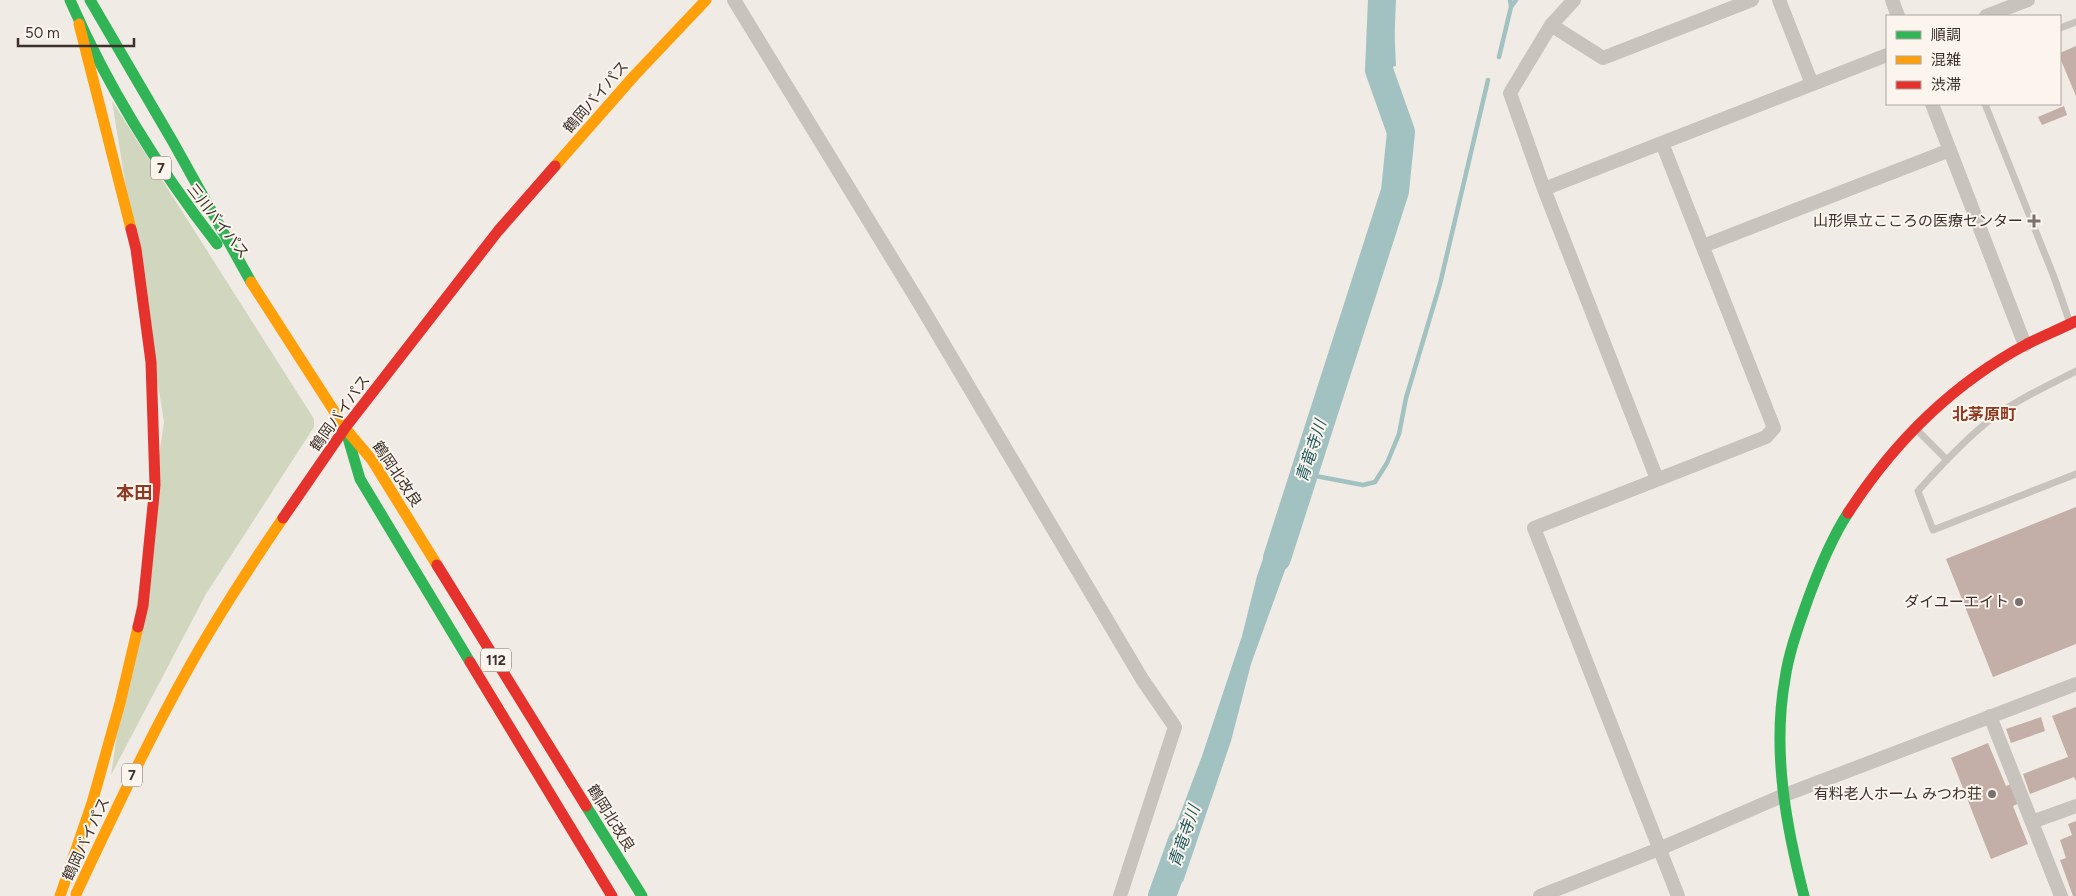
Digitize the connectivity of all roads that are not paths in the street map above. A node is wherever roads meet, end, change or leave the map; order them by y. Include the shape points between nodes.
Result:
1 (70, 0) edge
2 (90, 0) edge
3 (706, 0) edge
4 (734, 0) edge
5 (1574, 0) edge
6 (1752, 0) edge
7 (1780, 0) edge
8 (1892, 0) edge
9 (2028, 0) edge
10 (2005, 4) edge
11 (1898, 15) edge
12 (1988, 15) edge
13 (2076, 22) edge
14 (79, 24) junction
15 (1551, 25) junction
16 (2061, 28) edge
17 (1886, 55) edge
18 (1812, 84) junction
19 (1932, 105) edge
20 (1985, 105) edge
21 (1662, 143) junction
22 (1950, 150) junction
23 (1544, 189) junction
24 (1703, 246) junction
25 (261, 299) junction
26 (2073, 322) edge
27 (2025, 345) junction
28 (2076, 371) edge
29 (1914, 427) junction
30 (345, 428) junction
31 (1947, 460) junction
32 (2076, 474) edge
33 (1657, 480) junction
34 (2076, 684) edge
35 (1990, 716) junction
36 (1782, 796) junction
37 (2076, 806) edge
38 (2032, 822) junction
39 (1659, 849) junction
40 (1569, 891) edge
41 (60, 896) edge
42 (76, 896) edge
43 (612, 896) edge
44 (642, 896) edge
45 (1120, 896) edge
46 (1540, 896) edge
47 (1678, 896) edge
48 (1804, 896) edge
49 (2060, 896) edge

1 - 14 main road, 三川バイパス / 7
2 - 25 main road, 三川バイパス / 7
3 - 30 main road, 鶴岡バイパス via 634,76 498,232
4 - 45 street via 921,306 1142,679 1175,727
5 - 15 street
6 - 15 street via 1604,58
7 - 18 street
8 - 11 street
9 - 10 street
10 - 12 street
13 - 16 lane
14 - 25 main road, 三川バイパス / 7 via 170,183
14 - 41 main road via 136,249 151,362 154,485 143,606 92,803
15 - 23 street via 1510,93
17 - 18 street
18 - 21 street
19 - 22 street
20 - 26 lane
21 - 23 street
21 - 24 street
22 - 24 street
22 - 27 street
23 - 33 street
24 - 33 street via 1774,428 1766,437
25 - 30 main road, 三川バイパス / 7
26 - 27 main road
27 - 29 main road via 1962,384
28 - 31 lane via 1996,415
29 - 31 lane
29 - 36 main road via 1864,487 1818,568 1790,655 1782,697
30 - 42 main road, 鶴岡バイパス / 7 via 228,601 134,772
30 - 43 main road, 鶴岡北改良 / 112 via 360,479
30 - 44 main road, 鶴岡北改良 / 112 via 372,460
31 - 32 lane via 1918,491 1934,530
33 - 39 street via 1534,528
34 - 35 street
35 - 36 street
35 - 38 street
36 - 39 street
36 - 48 main road
37 - 38 street
38 - 49 street
39 - 40 street
39 - 47 street
40 - 46 street

